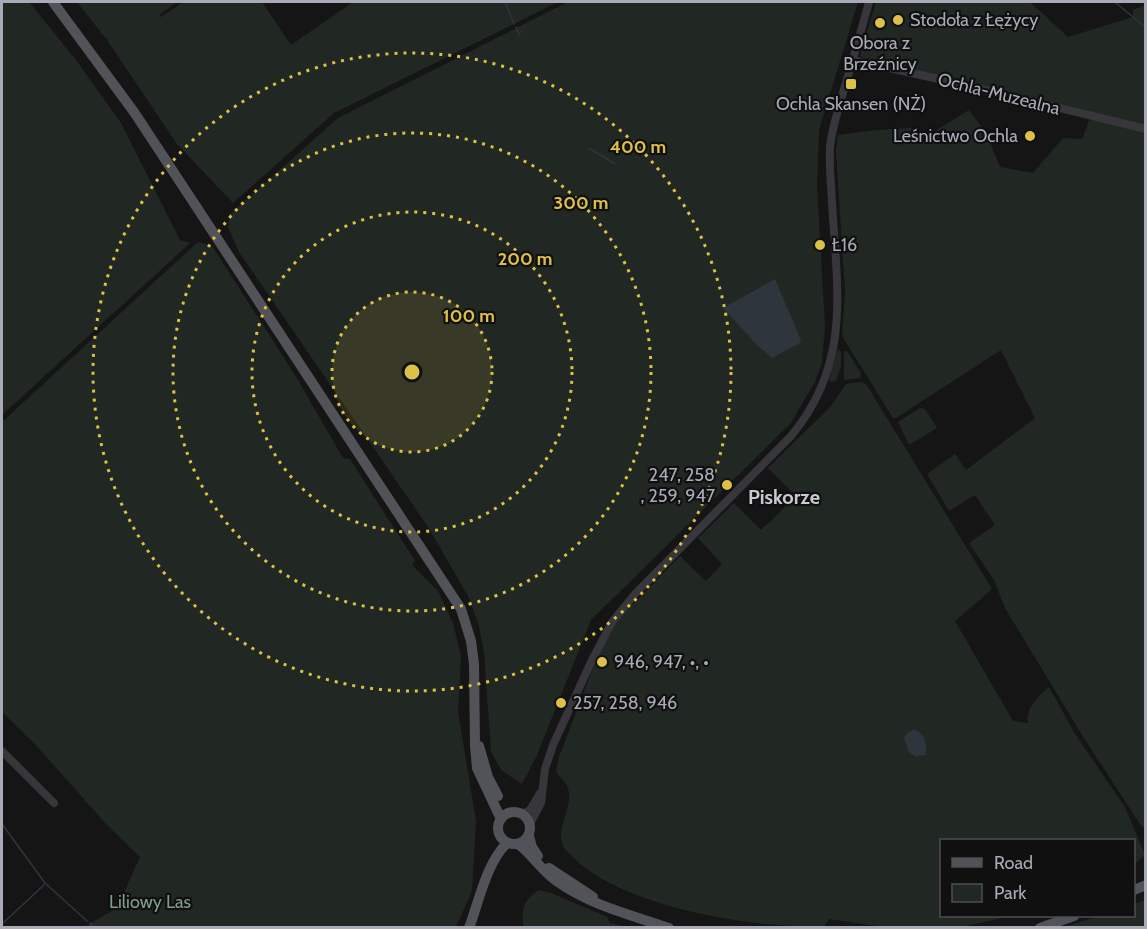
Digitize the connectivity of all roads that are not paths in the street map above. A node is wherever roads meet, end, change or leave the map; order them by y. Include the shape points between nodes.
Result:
1 (53, 2) edge
2 (869, 2) edge
3 (853, 60) junction
4 (1146, 129) edge
5 (2, 750) edge
6 (541, 792) junction
7 (54, 803) dead end
8 (522, 813) junction
9 (504, 816) junction
10 (530, 824) junction
11 (528, 836) junction
12 (508, 841) junction
13 (604, 904) junction
14 (1068, 917) edge
15 (469, 927) edge
16 (669, 927) edge
17 (1040, 927) edge

1 - 9 main road via 134,112 461,609 474,664 475,732
2 - 3 street
3 - 4 street, Ochla-Muzealna
3 - 6 street via 830,148 837,331 822,389 791,436 612,622 553,745
5 - 7 street
6 - 8 street via 530,810
6 - 10 street via 541,803
8 - 9 main road
8 - 10 main road
9 - 12 main road via 498,827
10 - 11 main road
11 - 12 main road
11 - 13 main road via 534,851 550,868
12 - 13 main road via 555,881 591,902
12 - 15 main road via 493,852
13 - 16 main road
14 - 17 main road

